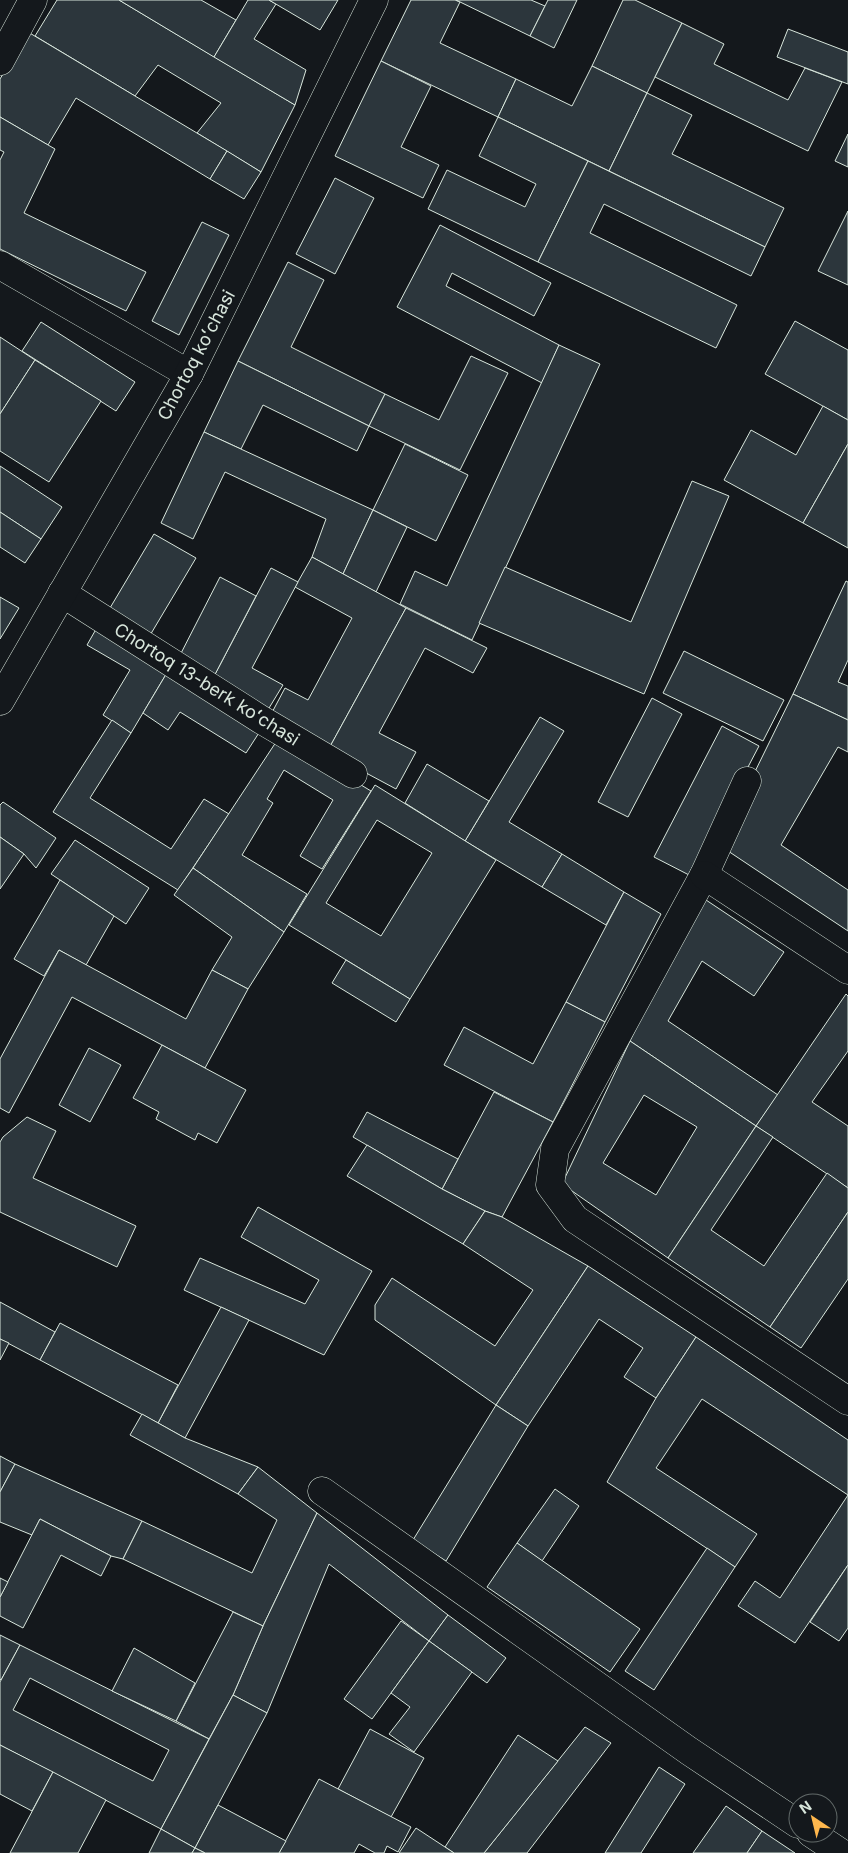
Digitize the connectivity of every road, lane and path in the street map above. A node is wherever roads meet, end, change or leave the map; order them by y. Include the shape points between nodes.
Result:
1 (33, 0) edge
2 (374, 0) edge
3 (0, 61) edge
4 (0, 265) edge
5 (189, 374) junction
6 (62, 592) junction
7 (0, 701) edge
8 (353, 774) dead end
9 (747, 781) dead end
10 (704, 874) junction
11 (848, 970) edge
12 (848, 1401) edge
13 (322, 1490) dead end
14 (788, 1817) edge
15 (826, 1843) edge
16 (841, 1853) edge

1 - 3 street
2 - 5 street, Chortoq koʻchasi
4 - 5 street
5 - 6 street, Chortoq koʻchasi
6 - 7 street, Chortoq koʻchasi
6 - 8 street, Chortoq 13-berk koʻchasi via 260,719
9 - 10 street
10 - 11 street
10 - 12 street via 555,1149 550,1185 575,1219
13 - 14 street via 689,1751
15 - 16 street

